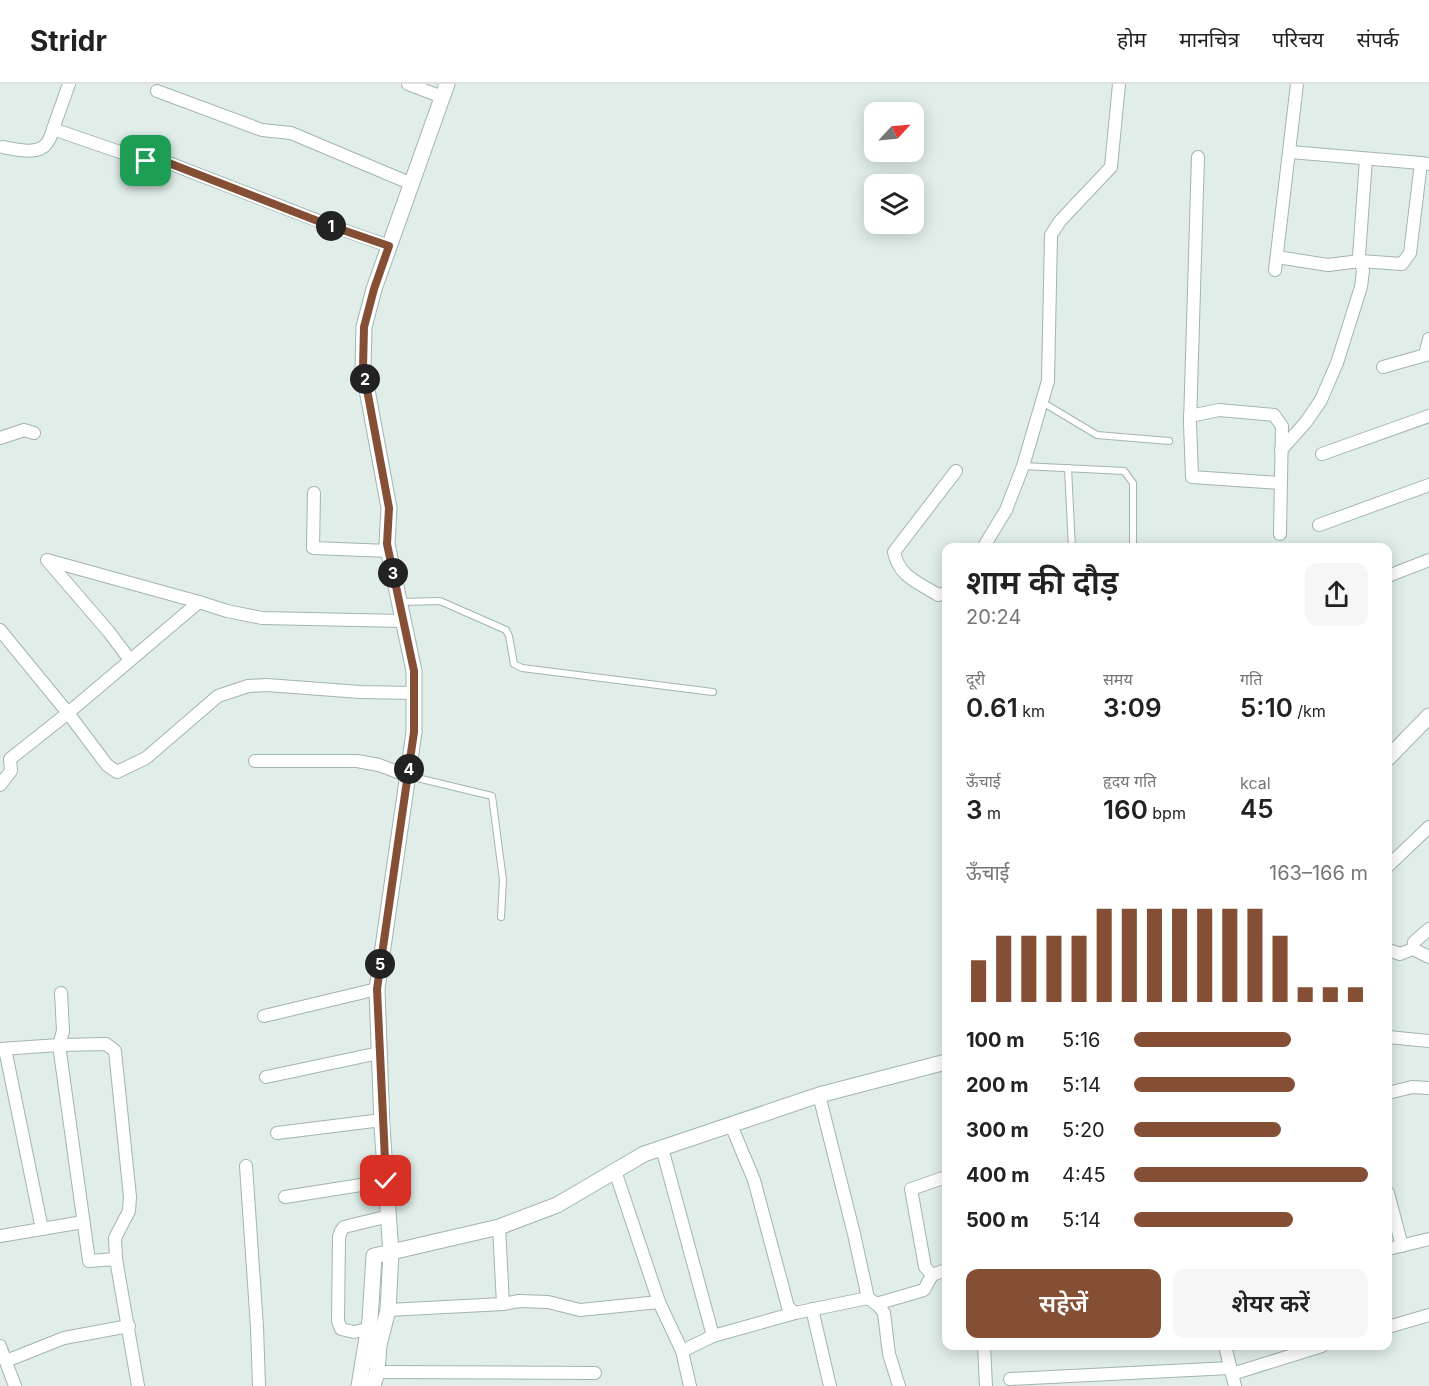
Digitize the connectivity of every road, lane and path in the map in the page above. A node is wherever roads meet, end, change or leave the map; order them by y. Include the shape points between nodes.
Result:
1 (69, 84) edge
2 (408, 84) edge
3 (1119, 84) edge
4 (1297, 84) edge
5 (157, 91) dead end
6 (445, 91) edge
7 (53, 129) junction
8 (3, 147) dead end
9 (1290, 152) junction
10 (1198, 157) dead end
11 (1366, 159) junction
12 (1425, 163) edge
13 (412, 183) junction
14 (389, 246) junction
15 (1360, 261) junction
16 (1429, 339) edge
17 (1427, 355) edge
18 (1383, 367) dead end
19 (1042, 402) junction
20 (1190, 416) junction
21 (1429, 416) edge
22 (34, 433) dead end
23 (0, 438) edge
24 (1169, 441) dead end
25 (1281, 450) junction
26 (1322, 454) dead end
27 (1023, 466) junction
28 (1068, 468) junction
29 (956, 471) dead end
30 (1280, 483) junction
31 (1429, 485) edge
32 (314, 493) dead end
33 (1319, 525) dead end
34 (1280, 534) dead end
35 (986, 543) edge
36 (1072, 543) edge
37 (1133, 543) edge
38 (389, 551) junction
39 (1429, 560) edge
40 (1392, 574) edge
41 (942, 594) edge
42 (199, 602) junction
43 (399, 602) junction
44 (403, 621) junction
45 (0, 630) edge
46 (130, 660) junction
47 (713, 692) dead end
48 (415, 693) junction
49 (68, 713) junction
50 (1429, 716) edge
51 (0, 751) edge
52 (1392, 754) edge
53 (10, 759) junction
54 (255, 761) dead end
55 (408, 776) junction
56 (0, 784) edge
57 (1429, 827) edge
58 (1392, 862) edge
59 (501, 916) dead end
60 (1429, 929) edge
61 (1413, 949) junction
62 (1392, 951) edge
63 (1429, 957) edge
64 (377, 989) junction
65 (61, 993) dead end
66 (264, 1016) dead end
67 (1392, 1036) edge
68 (1429, 1041) edge
69 (59, 1045) junction
70 (3, 1049) edge
71 (379, 1053) junction
72 (942, 1063) edge
73 (266, 1077) dead end
74 (1429, 1088) edge
75 (1392, 1092) edge
76 (819, 1095) junction
77 (382, 1120) junction
78 (731, 1125) junction
79 (277, 1134) dead end
80 (662, 1148) junction
81 (246, 1166) dead end
82 (615, 1171) junction
83 (942, 1178) edge
84 (386, 1181) junction
85 (285, 1197) dead end
86 (1392, 1208) edge
87 (388, 1216) junction
88 (83, 1222) junction
89 (499, 1227) junction
90 (42, 1229) junction
91 (0, 1236) edge
92 (1429, 1239) edge
93 (1402, 1246) junction
94 (1392, 1248) edge
95 (391, 1253) junction
96 (116, 1258) junction
97 (942, 1271) edge
98 (932, 1275) junction
99 (872, 1301) junction
100 (659, 1302) junction
101 (503, 1304) junction
102 (388, 1310) junction
103 (812, 1310) junction
104 (795, 1313) junction
105 (1429, 1315) edge
106 (1392, 1325) edge
107 (129, 1326) junction
108 (368, 1329) junction
109 (713, 1336) junction
110 (0, 1346) edge
111 (984, 1350) edge
112 (1226, 1350) edge
113 (1310, 1350) edge
114 (682, 1351) junction
115 (6, 1361) junction
116 (595, 1373) dead end
117 (1232, 1376) edge
118 (375, 1379) edge
119 (1010, 1379) dead end
120 (15, 1386) edge
121 (138, 1386) edge
122 (259, 1386) edge
123 (359, 1386) edge
124 (690, 1386) edge
125 (830, 1386) edge
126 (899, 1386) edge
127 (986, 1386) edge

1 - 7 street
2 - 6 street
3 - 19 street via 1111,167 1051,235 1048,381
4 - 9 street
5 - 13 street via 262,130 291,133
6 - 13 street
7 - 8 street via 41,148 31,151
7 - 14 street via 146,161 161,160
9 - 11 street
9 - 15 street via 1276,263 1328,265
10 - 20 street
11 - 12 street
11 - 15 street
12 - 15 street via 1410,253 1402,264
13 - 14 street
14 - 38 street via 364,327 363,368 389,508
15 - 25 street via 1361,287 1337,363 1321,400
16 - 17 street
17 - 18 street
19 - 24 lane via 1097,435
19 - 27 street
20 - 25 street via 1219,410 1274,415 1282,426
20 - 30 street via 1192,477
21 - 26 street
22 - 23 street via 24,430
25 - 30 street
27 - 28 lane
27 - 35 street via 1006,510
28 - 36 lane
28 - 37 lane via 1124,471 1133,483
29 - 41 street via 894,552 902,572 938,595
30 - 34 street
31 - 33 street
32 - 38 street via 313,548
38 - 43 street
39 - 40 street
42 - 44 street via 262,618
42 - 46 street
42 - 46 street via 47,560
43 - 44 street
43 - 47 lane via 440,601 506,630 514,664 522,668
44 - 48 street
45 - 49 street
46 - 49 street
48 - 49 street via 248,686 218,696 146,758 117,772 107,765
48 - 55 street
49 - 53 street
50 - 52 street
51 - 53 street
53 - 56 street via 11,771
54 - 55 street via 357,761
55 - 59 lane via 492,796 503,880
55 - 64 street
57 - 58 street
60 - 61 street via 1414,942
61 - 62 street via 1401,954
61 - 63 street
64 - 66 street
64 - 71 street
65 - 69 street via 63,1032
67 - 68 street
69 - 70 street
69 - 88 street
69 - 96 street via 106,1044 115,1052 130,1197 129,1211 115,1238
70 - 90 street
71 - 73 street
71 - 77 street
72 - 76 street
74 - 75 street
76 - 78 street
76 - 99 street
77 - 79 street
77 - 84 street
78 - 80 street
78 - 104 street via 754,1180 788,1308
80 - 82 street
80 - 109 street
81 - 122 street
82 - 89 street via 557,1205
82 - 100 street
83 - 98 street via 911,1189 925,1267
84 - 85 street
84 - 87 street
86 - 93 street
87 - 95 street
87 - 108 street via 340,1231 338,1322 341,1329
88 - 90 street
88 - 96 street via 89,1261
89 - 95 street
89 - 101 street
90 - 91 street
92 - 93 street
93 - 94 street
95 - 102 street
95 - 108 street via 374,1256
96 - 107 street
97 - 98 street
98 - 99 street via 924,1290
99 - 103 street
99 - 126 street via 884,1313
100 - 101 street via 580,1310 548,1302
100 - 114 street
101 - 102 street
102 - 118 street
103 - 104 street
103 - 125 street
104 - 109 street
105 - 106 street
107 - 115 street via 64,1338
107 - 121 street
108 - 123 street
109 - 114 street
110 - 115 street
111 - 127 street
112 - 117 street
113 - 117 street
114 - 124 street
115 - 120 street
116 - 118 street
117 - 119 street

